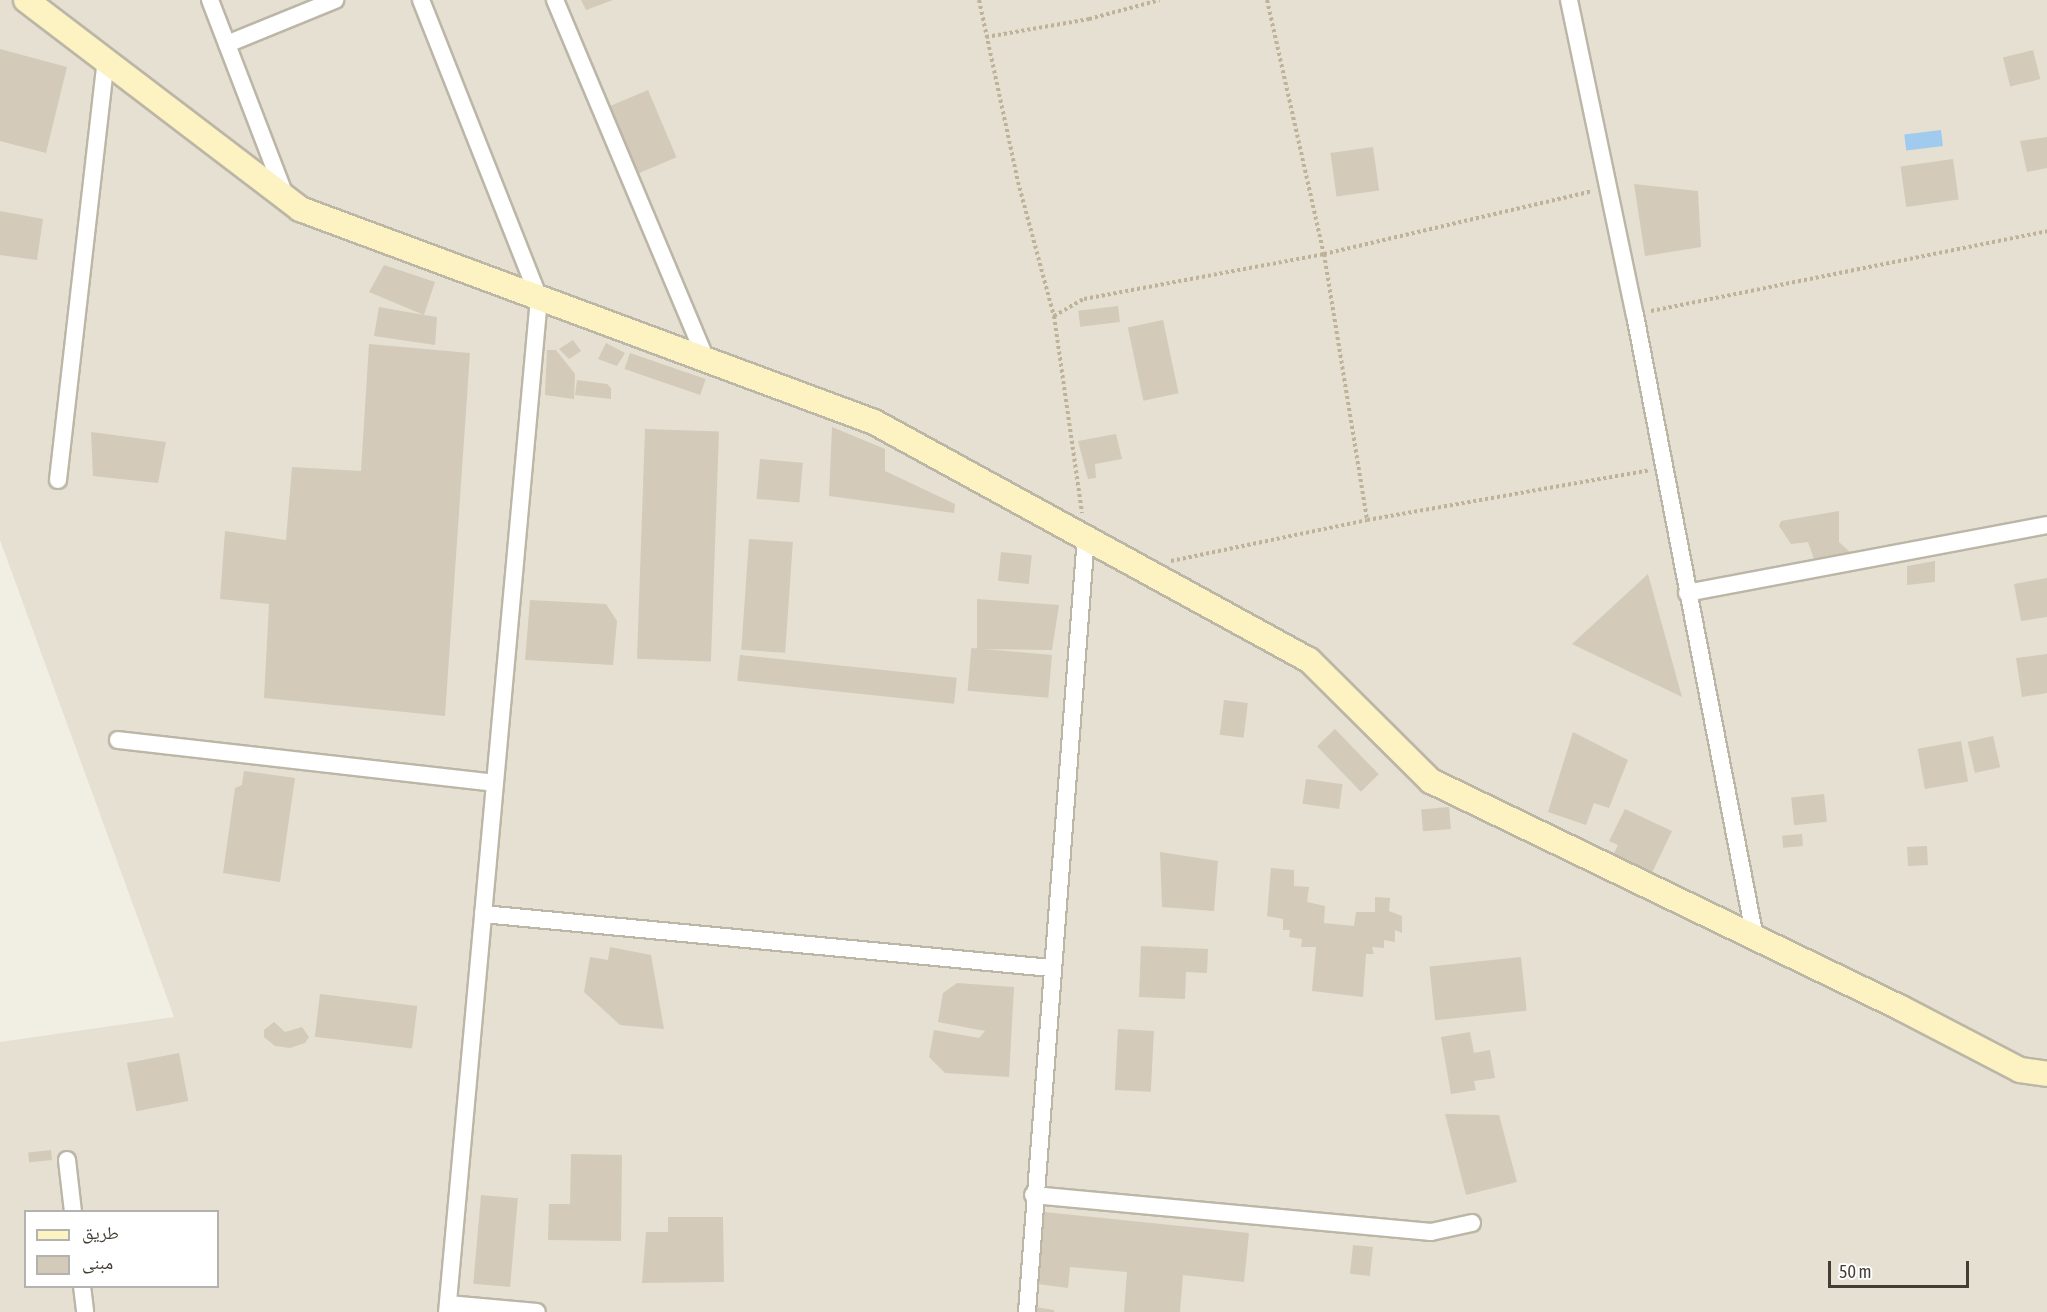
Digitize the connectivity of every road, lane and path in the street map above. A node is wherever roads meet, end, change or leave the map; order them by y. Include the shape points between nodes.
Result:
1 (26, 0) edge
2 (210, 0) edge
3 (336, 0) edge
4 (421, 0) edge
5 (555, 0) edge
6 (979, 0) edge
7 (1160, 0) edge
8 (1267, 0) edge
9 (1569, 0) edge
10 (986, 37) junction
11 (227, 44) junction
12 (106, 61) junction
13 (1606, 188) junction
14 (287, 200) junction
15 (2047, 231) edge
16 (1324, 254) junction
17 (539, 298) junction
18 (1635, 315) junction
19 (1054, 316) junction
20 (706, 359) junction
21 (1662, 468) junction
22 (58, 480) dead end
23 (1367, 520) junction
24 (2047, 525) edge
25 (1086, 537) junction
26 (1142, 567) junction
27 (1687, 593) junction
28 (118, 740) dead end
29 (495, 783) junction
30 (483, 914) junction
31 (1755, 938) junction
32 (1051, 968) junction
33 (2047, 1074) edge
34 (67, 1160) dead end
35 (1033, 1194) junction
36 (73, 1210) edge
37 (1472, 1223) dead end
38 (82, 1288) edge
39 (448, 1308) edge
40 (85, 1312) edge
41 (537, 1312) edge
42 (1027, 1312) edge

1 - 12 street
2 - 11 street
3 - 11 street
4 - 17 street
5 - 20 street
6 - 10 path
7 - 10 path via 1089,19
8 - 16 path
9 - 13 street
10 - 19 path via 1018,182
11 - 14 street
12 - 14 street
12 - 22 street
13 - 16 path
13 - 18 street
14 - 17 street via 300,209
15 - 18 path
16 - 19 path via 1083,299
16 - 23 path
17 - 20 street
17 - 29 street
18 - 21 street
19 - 25 path
20 - 25 street via 874,422
21 - 23 path
21 - 27 street
23 - 26 path
24 - 27 street
25 - 26 street
25 - 32 street
26 - 31 street via 1309,660 1431,781
27 - 31 street
28 - 29 street
29 - 30 street
30 - 32 street
30 - 39 street
31 - 33 street via 2020,1070
32 - 35 street
34 - 36 street
35 - 37 street via 1431,1232
35 - 42 street
38 - 40 street
39 - 41 street

